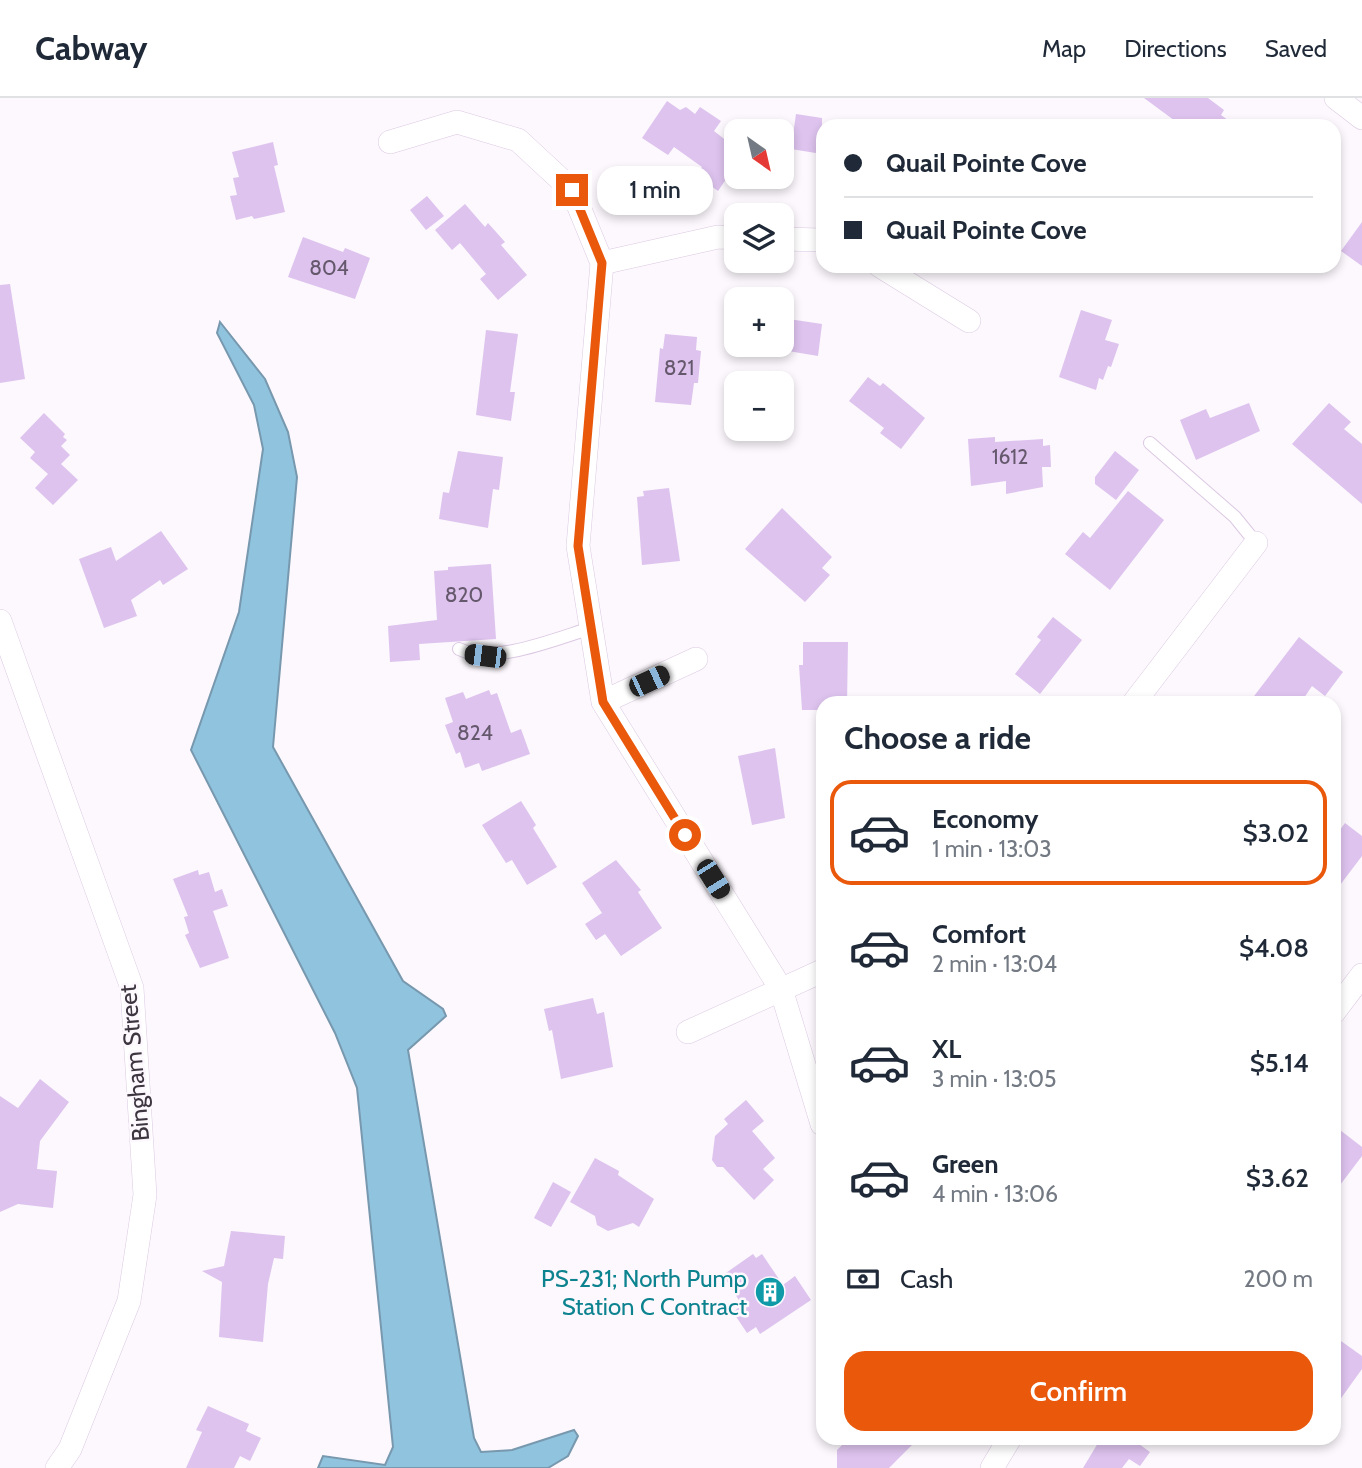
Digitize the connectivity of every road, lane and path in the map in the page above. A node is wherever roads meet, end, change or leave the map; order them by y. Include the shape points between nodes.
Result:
1 (1336, 98) edge
2 (1362, 118) edge
3 (390, 142) dead end
4 (724, 237) edge
5 (794, 239) edge
6 (816, 240) edge
7 (602, 263) junction
8 (891, 273) edge
9 (969, 321) dead end
10 (1150, 443) dead end
11 (1256, 543) joint
12 (0, 621) edge
13 (591, 628) junction
14 (459, 649) dead end
15 (696, 659) dead end
16 (1139, 696) edge
17 (603, 702) junction
18 (816, 974) edge
19 (1362, 975) edge
20 (781, 989) junction
21 (1341, 1003) edge
22 (688, 1031) dead end
23 (816, 1104) edge
24 (1006, 1445) edge
25 (57, 1468) edge
26 (992, 1468) edge

1 - 2 street
3 - 7 street via 457,122 518,140 572,190
4 - 7 street
5 - 6 street
7 - 13 street via 578,546
8 - 9 street
10 - 11 lane via 1236,517
11 - 16 street
12 - 25 street, Bingham Street via 132,988 145,1195 129,1301 70,1449
13 - 14 lane via 512,652 485,656
13 - 17 street
15 - 17 street
17 - 20 street
18 - 20 street
19 - 21 street
20 - 22 street
20 - 23 street
24 - 26 street

